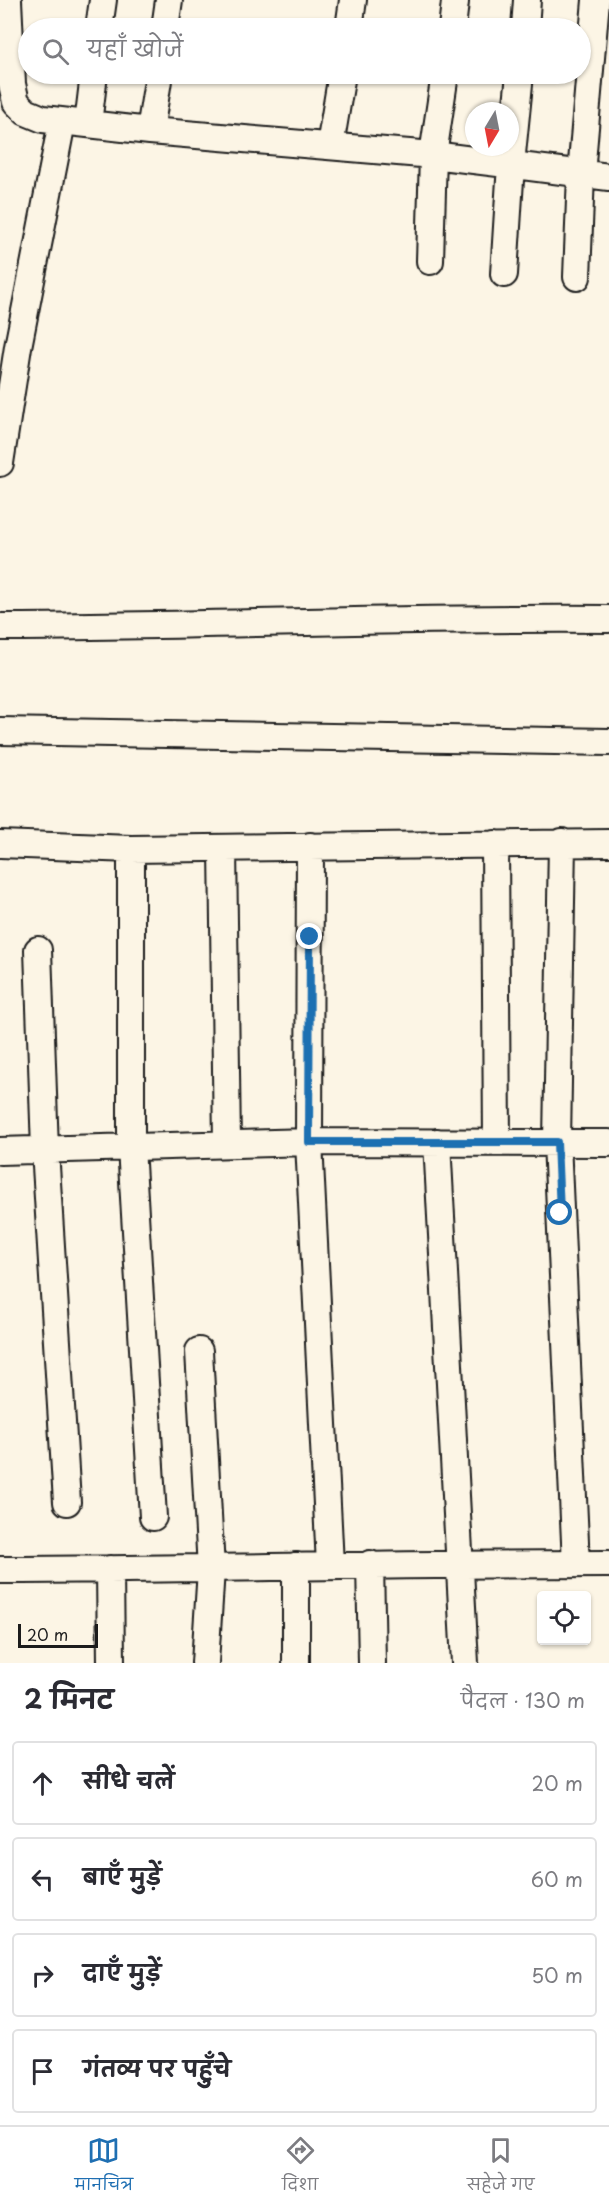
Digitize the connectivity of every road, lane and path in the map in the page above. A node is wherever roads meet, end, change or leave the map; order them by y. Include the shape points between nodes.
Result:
1 (8, 0) edge
2 (103, 0) edge
3 (170, 0) edge
4 (353, 0) edge
5 (527, 0) edge
6 (596, 0) edge
7 (455, 2) dead end
8 (100, 18) edge
9 (167, 18) edge
10 (350, 18) edge
11 (453, 18) edge
12 (526, 18) edge
13 (591, 58) edge
14 (93, 84) edge
15 (157, 84) edge
16 (340, 84) edge
17 (444, 84) edge
18 (519, 84) edge
19 (589, 84) edge
20 (62, 122) junction
21 (88, 124) junction
22 (150, 131) junction
23 (330, 146) junction
24 (433, 155) junction
25 (511, 164) junction
26 (581, 174) junction
27 (609, 177) edge
28 (430, 261) dead end
29 (504, 274) dead end
30 (576, 278) dead end
31 (9, 345) edge
32 (0, 458) edge
33 (0, 463) edge
34 (609, 619) edge
35 (0, 627) edge
36 (0, 731) edge
37 (609, 742) edge
38 (562, 842) junction
39 (609, 843) edge
40 (0, 844) edge
41 (495, 844) junction
42 (310, 846) junction
43 (223, 848) junction
44 (130, 849) junction
45 (38, 950) dead end
46 (309, 1142) junction
47 (437, 1142) junction
48 (557, 1142) junction
49 (497, 1143) junction
50 (609, 1143) edge
51 (227, 1144) junction
52 (131, 1147) junction
53 (0, 1150) edge
54 (45, 1150) junction
55 (200, 1351) dead end
56 (67, 1502) dead end
57 (153, 1517) dead end
58 (330, 1564) junction
59 (370, 1564) junction
60 (459, 1564) junction
61 (576, 1564) junction
62 (609, 1564) edge
63 (296, 1566) junction
64 (110, 1569) junction
65 (211, 1569) junction
66 (0, 1570) edge
67 (111, 1663) edge
68 (205, 1663) edge
69 (296, 1663) edge
70 (372, 1663) edge
71 (465, 1663) edge

1 - 20 street via 16,102 26,112
2 - 8 street
3 - 9 street
4 - 10 street
5 - 12 street
6 - 13 street
7 - 11 street
14 - 21 street
15 - 22 street
16 - 23 street
17 - 24 street
18 - 25 street
19 - 26 street
20 - 21 street
20 - 31 street
21 - 22 street
22 - 23 street
23 - 24 street
24 - 25 street
24 - 28 street
25 - 26 street
25 - 29 street
26 - 27 street
26 - 30 street
31 - 32 street
32 - 33 street
34 - 35 street
36 - 37 street
38 - 39 street
38 - 41 street
38 - 48 street
40 - 44 street
41 - 42 street
41 - 49 street
42 - 43 street
42 - 46 street
43 - 44 street
43 - 51 street
44 - 52 street
45 - 54 street
46 - 47 street
46 - 51 street
46 - 58 street
47 - 49 street
47 - 60 street
48 - 49 street
48 - 50 street
48 - 61 street
51 - 52 street
52 - 54 street
52 - 57 street
53 - 54 street
54 - 56 street
55 - 65 street
58 - 59 street
58 - 63 street
59 - 60 street
59 - 70 street
60 - 61 street
60 - 71 street
61 - 62 street
63 - 65 street
63 - 69 street
64 - 65 street
64 - 66 street
64 - 67 street
65 - 68 street

